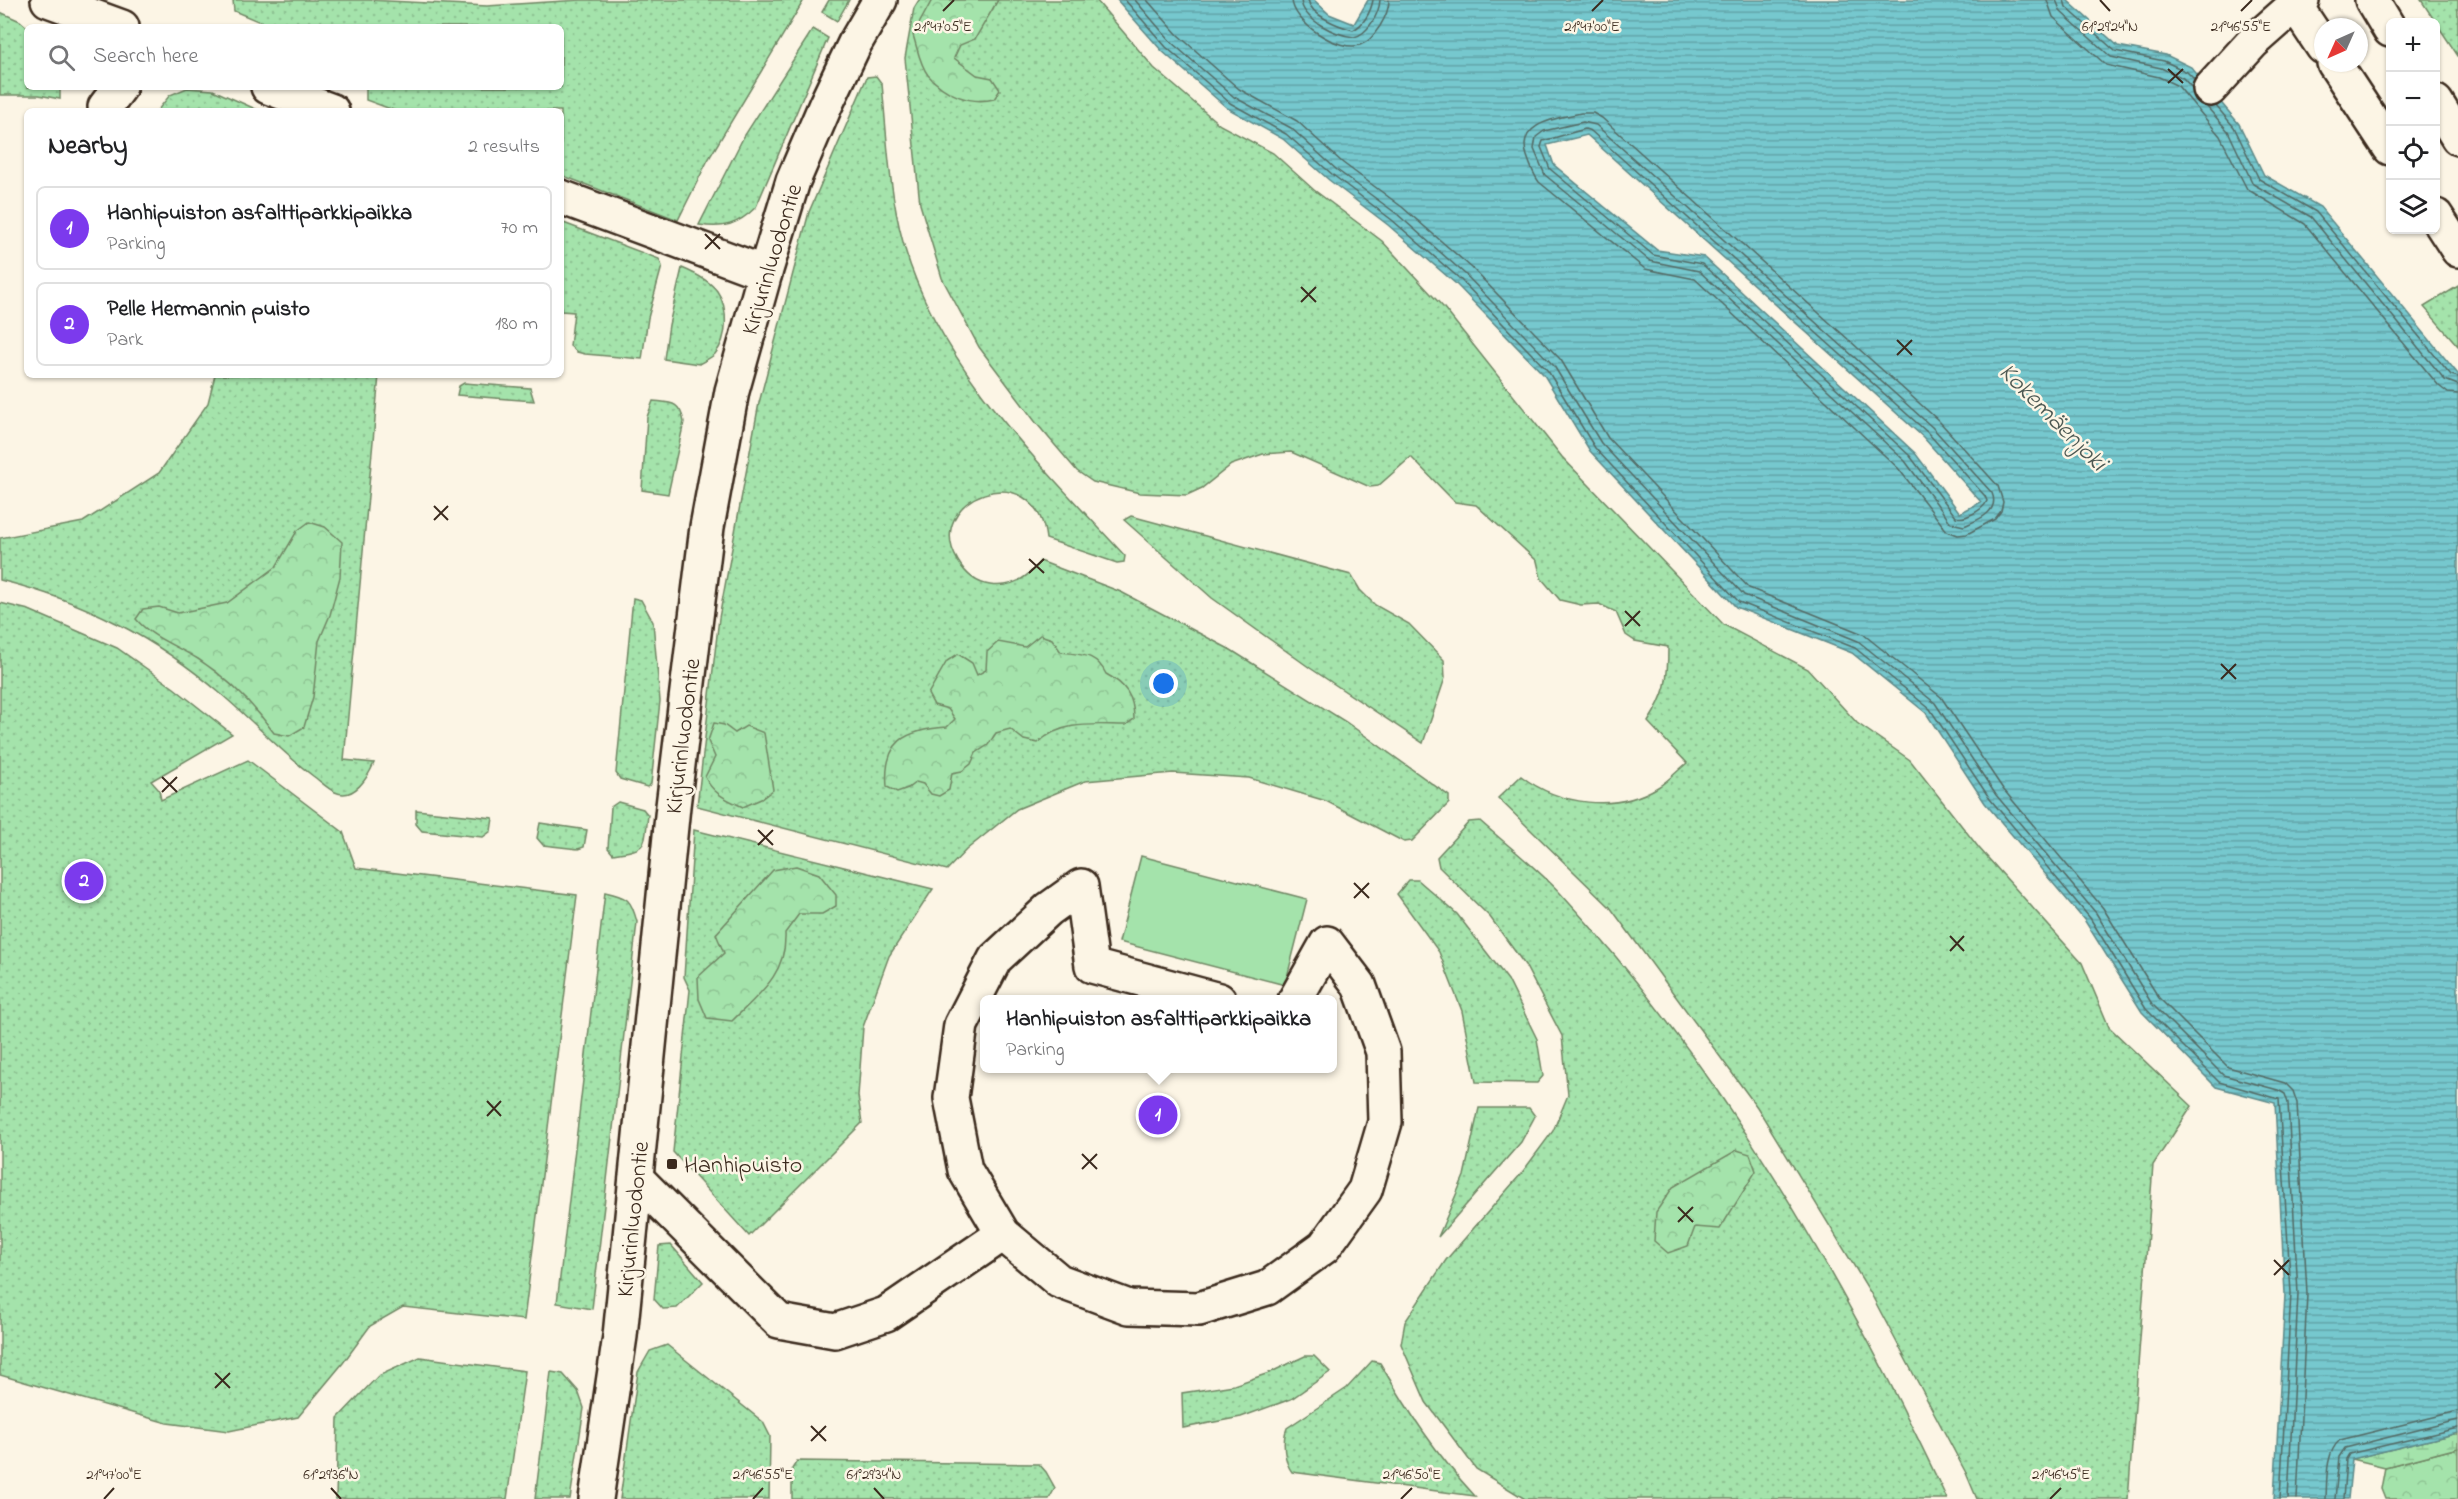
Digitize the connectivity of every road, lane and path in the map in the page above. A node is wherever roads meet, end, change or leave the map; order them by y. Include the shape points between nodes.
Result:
1 (48, 0) edge
2 (879, 0) edge
3 (2372, 0) edge
4 (2298, 2) edge
5 (2386, 22) edge
6 (114, 24) edge
7 (2314, 31) edge
8 (2340, 72) edge
9 (2210, 89) dead end
10 (276, 90) edge
11 (324, 108) edge
12 (2440, 109) edge
13 (2458, 138) edge
14 (2386, 141) edge
15 (564, 198) edge
16 (2440, 222) edge
17 (2458, 250) edge
18 (765, 273) junction
19 (1204, 995) edge
20 (1297, 995) edge
21 (636, 1178) junction
22 (1003, 1234) junction
23 (596, 1499) edge

1 - 6 street
2 - 18 street, Kirjurinluodontie via 831,94 794,181
3 - 5 street
4 - 7 street
4 - 9 street via 2253,42
8 - 14 street
10 - 11 street
12 - 13 street
15 - 18 street
16 - 17 street
18 - 21 street, Kirjurinluodontie via 732,391 707,527 673,806
19 - 22 street via 1092,966 1081,886 1049,909 995,960 961,1025 951,1098 965,1170
20 - 22 street via 1327,943 1359,985 1383,1052 1385,1122 1365,1190 1324,1247 1267,1288 1222,1302 1199,1309 1129,1307 1059,1281
21 - 22 street via 779,1321 835,1331 886,1314
21 - 23 street, Kirjurinluodontie via 620,1336

